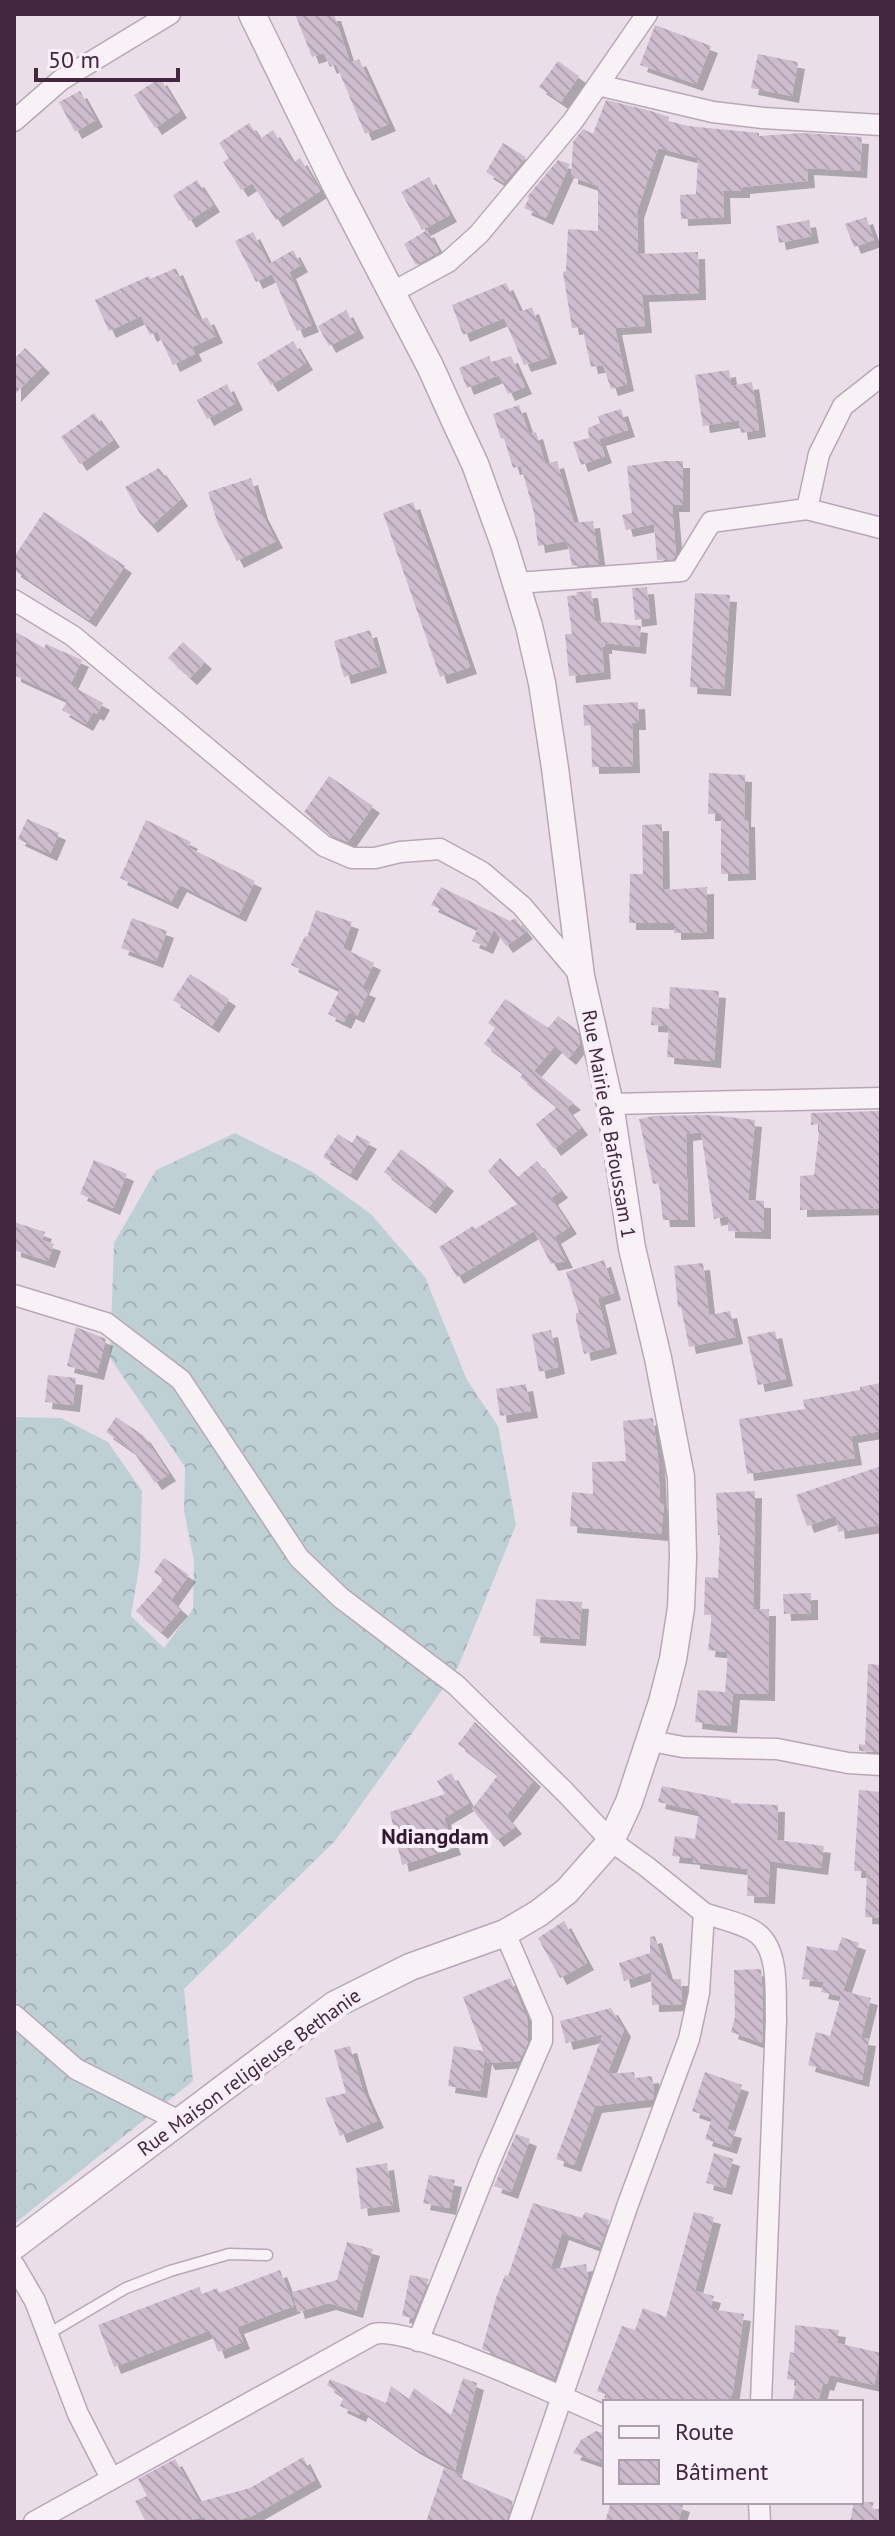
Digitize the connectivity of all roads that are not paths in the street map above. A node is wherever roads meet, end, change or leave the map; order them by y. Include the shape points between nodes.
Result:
1 (170, 14) edge
2 (252, 14) edge
3 (647, 14) edge
4 (598, 85) junction
5 (14, 121) edge
6 (881, 125) edge
7 (393, 292) junction
8 (881, 376) edge
9 (807, 509) junction
10 (881, 528) edge
11 (517, 583) junction
12 (14, 600) edge
13 (581, 976) junction
14 (881, 1098) edge
15 (610, 1104) junction
16 (14, 1295) edge
17 (651, 1741) junction
18 (881, 1765) edge
19 (611, 1841) junction
20 (704, 1913) junction
21 (505, 1933) junction
22 (14, 2015) edge
23 (181, 2122) junction
24 (14, 2246) edge
25 (267, 2255) dead end
26 (14, 2265) edge
27 (48, 2334) junction
28 (418, 2341) junction
29 (562, 2398) junction
30 (761, 2400) edge
31 (603, 2415) edge
32 (111, 2478) junction
33 (34, 2522) edge
34 (519, 2522) edge

1 - 5 street via 61,80
2 - 7 street, Rue Mairie de Bafoussam 1
3 - 4 street
4 - 6 street via 713,112
4 - 7 street via 538,167 479,234 448,262
7 - 11 street, Rue Mairie de Bafoussam 1 via 475,464
8 - 9 street via 843,406 819,454
9 - 10 street
9 - 11 street via 711,522 681,571
11 - 13 street, Rue Mairie de Bafoussam 1 via 542,683
12 - 13 street via 73,636 324,846 352,858 440,849 482,872 522,906
13 - 15 street, Rue Mairie de Bafoussam 1
14 - 15 street
15 - 17 street, Rue Mairie de Bafoussam 1 via 632,1248 681,1477 681,1608
16 - 19 street via 106,1323 181,1380 299,1558 341,1598 456,1685
17 - 18 street via 777,1749
17 - 19 street, Rue Maison religieuse Bethanie
19 - 20 street
19 - 21 street, Rue Maison religieuse Bethanie via 567,1891
20 - 29 street via 699,1993 689,2039
20 - 30 street via 758,1934 773,1964 776,2020
21 - 23 street, Rue Maison religieuse Bethanie via 410,1967 334,2005
21 - 28 street via 542,2019 542,2041
22 - 23 street via 76,2069
23 - 24 street, Rue Maison religieuse Bethanie
25 - 27 lane via 229,2254 170,2271 126,2288
26 - 27 street
27 - 32 street via 78,2414
28 - 29 street
28 - 32 street via 392,2332 374,2334
29 - 31 street
29 - 34 street
32 - 33 street

